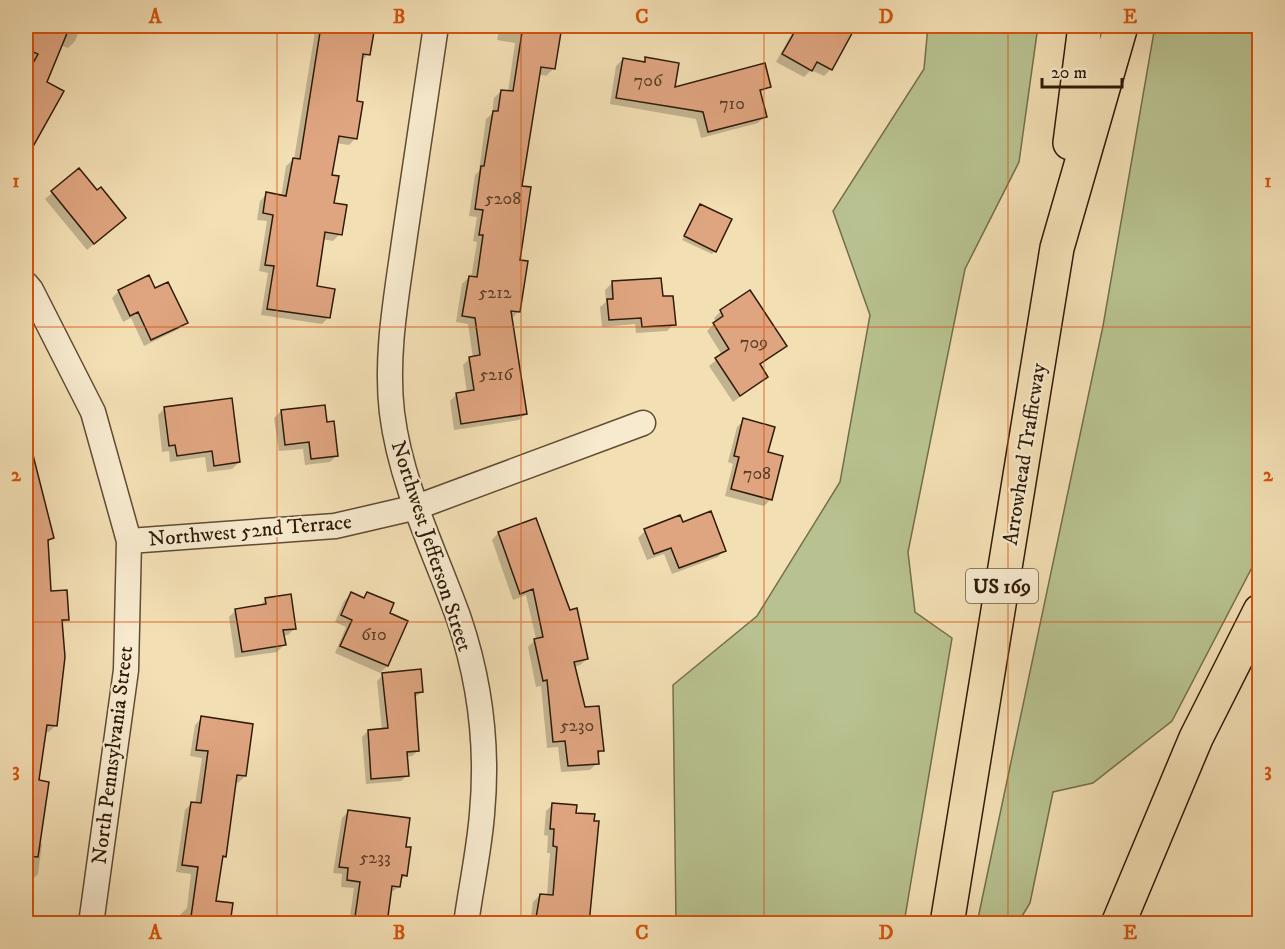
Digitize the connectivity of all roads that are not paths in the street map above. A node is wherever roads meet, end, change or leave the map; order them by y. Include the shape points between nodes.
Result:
1 (436, 26) edge
2 (1085, 26) edge
3 (1121, 26) edge
4 (1057, 248) junction
5 (26, 284) edge
6 (643, 423) dead end
7 (417, 507) junction
8 (129, 541) junction
9 (1260, 611) edge
10 (91, 924) edge
11 (466, 924) edge
12 (947, 924) edge
13 (1118, 924) edge

1 - 7 street, Northwest Jefferson Street via 389,366 398,448
2 - 4 highway
3 - 4 highway, Arrowhead Trafficway / US 169
4 - 12 highway, Arrowhead Trafficway / US 169
5 - 8 street, North Pennsylvania Street via 93,412
6 - 7 street, Northwest 52nd Terrace
7 - 8 street, Northwest 52nd Terrace via 335,526
7 - 11 street, Northwest Jefferson Street via 459,621 476,687 483,746 482,813
8 - 10 street, North Pennsylvania Street via 126,670
9 - 13 highway via 1196,738

